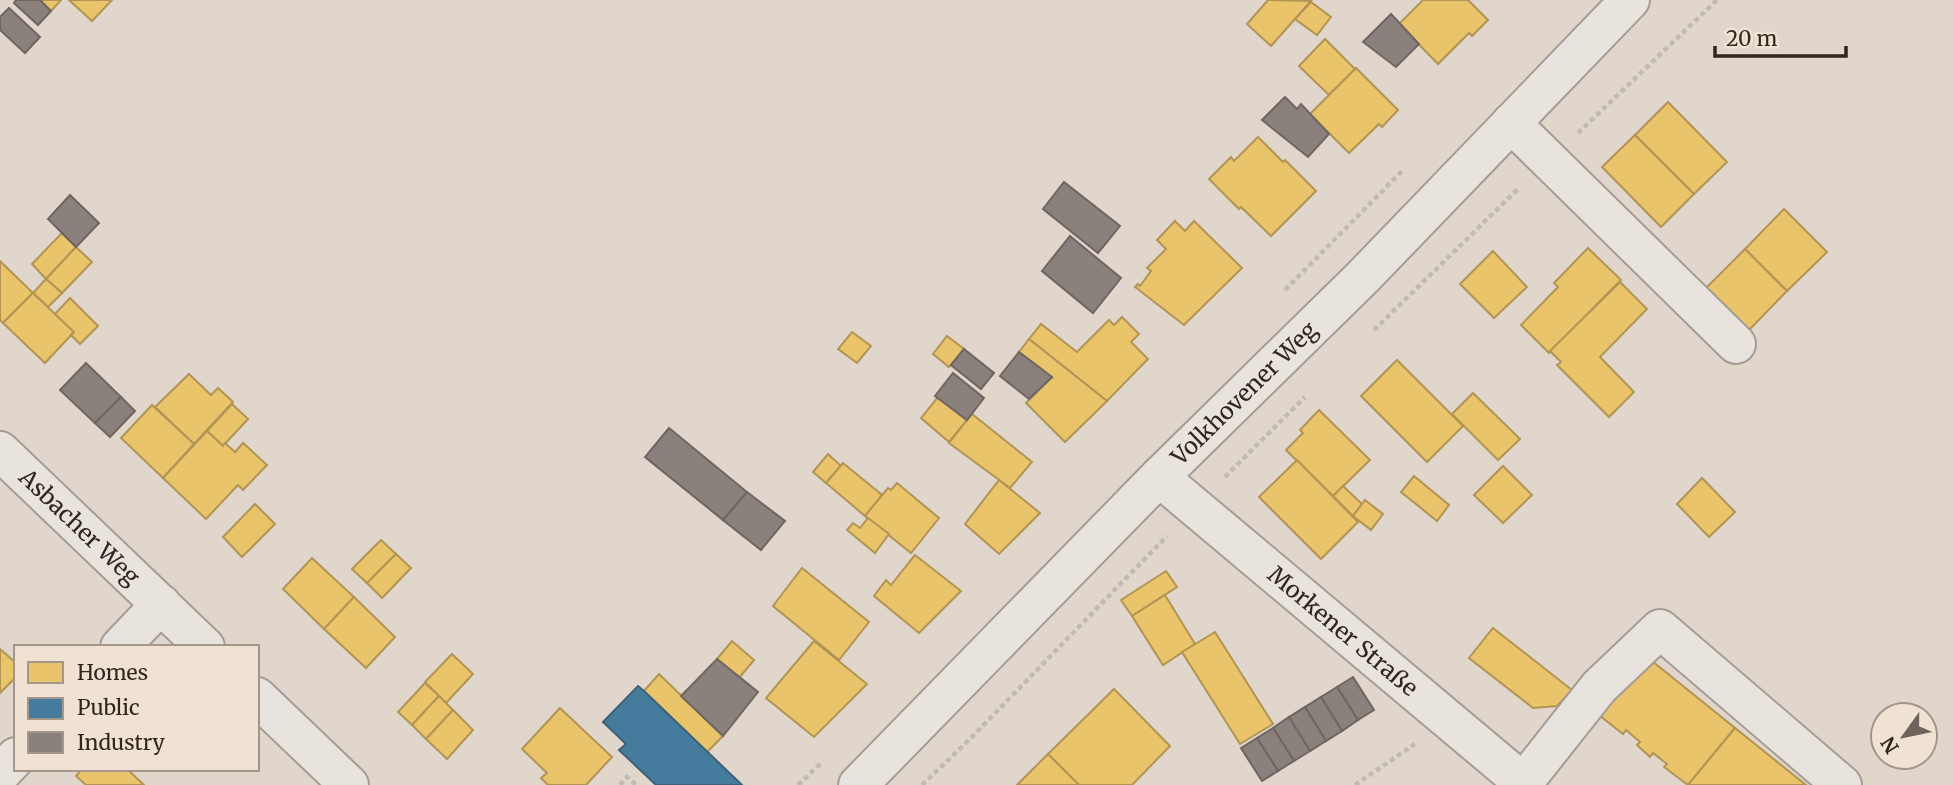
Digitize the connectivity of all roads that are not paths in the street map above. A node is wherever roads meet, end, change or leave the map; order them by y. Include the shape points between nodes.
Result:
1 (1630, 0) edge
2 (1511, 123) junction
3 (1736, 344) dead end
4 (0, 451) edge
5 (1159, 477) junction
6 (160, 604) junction
7 (122, 645) edge
8 (203, 645) edge
9 (259, 699) edge
10 (14, 759) edge
11 (0, 774) edge
12 (1525, 784) edge
13 (349, 785) edge
14 (858, 785) edge
15 (1842, 785) edge

1 - 2 street, Volkhovener Weg
2 - 3 street
2 - 5 street, Volkhovener Weg via 1363,277
4 - 6 street, Asbacher Weg
5 - 12 street, Morkener Straße
5 - 14 street, Volkhovener Weg
6 - 7 street, Asbacher Weg
6 - 8 street, Asbacher Weg
9 - 13 street
10 - 11 street
12 - 15 street via 1599,687 1660,629

